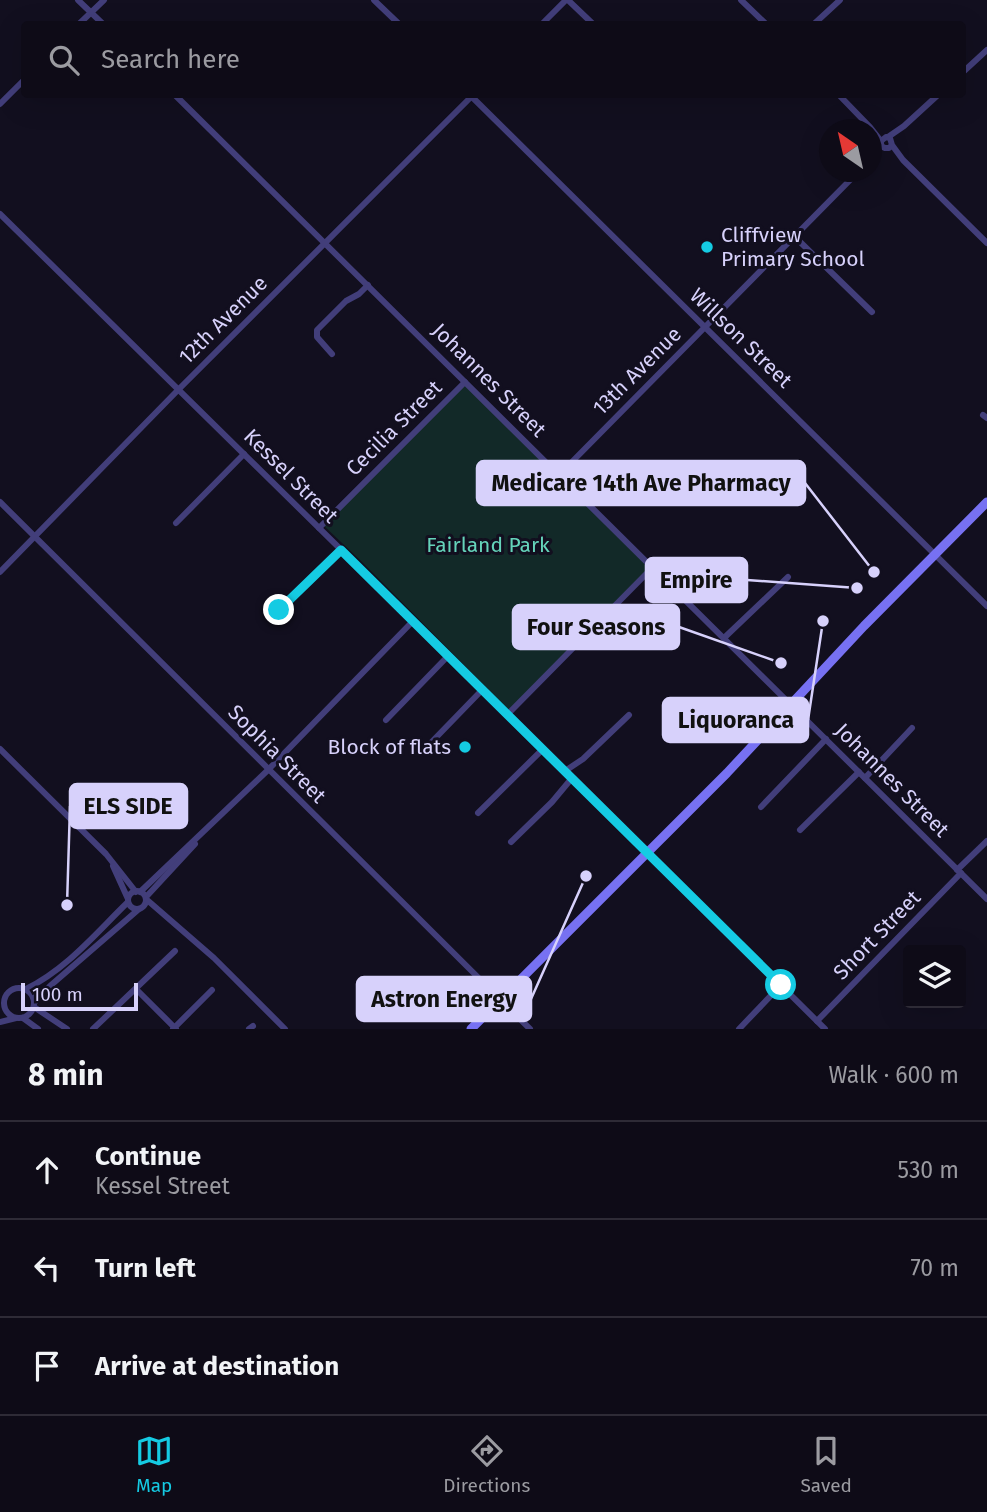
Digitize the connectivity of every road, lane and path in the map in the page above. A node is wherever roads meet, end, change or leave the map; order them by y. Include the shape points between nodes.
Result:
1 (78, 0) edge
2 (104, 0) edge
3 (374, 0) edge
4 (554, 0) edge
5 (567, 0) edge
6 (741, 0) edge
7 (840, 0) edge
8 (560, 6) junction
9 (91, 13) junction
10 (82, 21) edge
11 (100, 21) edge
12 (395, 21) edge
13 (545, 21) edge
14 (590, 21) edge
15 (763, 21) edge
16 (817, 21) edge
17 (987, 50) edge
18 (966, 69) edge
19 (21, 83) edge
20 (178, 98) edge
21 (468, 98) edge
22 (474, 98) edge
23 (842, 98) edge
24 (935, 98) edge
25 (0, 104) edge
26 (886, 143) junction
27 (882, 147) edge
28 (848, 182) edge
29 (0, 214) edge
30 (794, 236) junction
31 (325, 243) junction
32 (987, 243) edge
33 (368, 285) junction
34 (872, 312) dead end
35 (705, 327) junction
36 (332, 354) dead end
37 (465, 382) junction
38 (178, 390) junction
39 (244, 454) junction
40 (559, 475) junction
41 (0, 502) edge
42 (987, 502) edge
43 (176, 523) dead end
44 (319, 527) junction
45 (35, 536) junction
46 (341, 550) junction
47 (934, 555) junction
48 (653, 567) junction
49 (0, 572) edge
50 (788, 577) dead end
51 (987, 607) edge
52 (279, 610) dead end
53 (413, 621) junction
54 (724, 638) junction
55 (448, 656) junction
56 (483, 689) junction
57 (791, 704) junction
58 (508, 714) junction
59 (629, 715) dead end
60 (386, 720) dead end
61 (912, 728) dead end
62 (826, 739) junction
63 (0, 748) edge
64 (543, 749) junction
65 (421, 753) dead end
66 (268, 770) junction
67 (565, 771) junction
68 (859, 772) junction
69 (572, 778) junction
70 (865, 778) junction
71 (761, 807) dead end
72 (478, 813) dead end
73 (800, 830) dead end
74 (987, 841) edge
75 (511, 842) dead end
76 (647, 853) junction
77 (106, 854) junction
78 (959, 872) junction
79 (142, 895) junction
80 (987, 899) edge
81 (128, 900) junction
82 (140, 909) junction
83 (169, 917) junction
84 (175, 951) dead end
85 (781, 985) junction
86 (26, 989) junction
87 (135, 989) junction
88 (212, 990) dead end
89 (501, 1000) junction
90 (34, 1004) junction
91 (2, 1011) edge
92 (19, 1018) junction
93 (817, 1021) junction
94 (0, 1022) edge
95 (38, 1029) edge
96 (67, 1029) edge
97 (93, 1029) edge
98 (175, 1029) edge
99 (285, 1029) edge
100 (471, 1029) edge
101 (530, 1029) edge
102 (739, 1029) edge
103 (825, 1029) edge

1 - 9 street
2 - 9 street
3 - 12 street
4 - 8 street
5 - 8 street
5 - 14 street
6 - 15 street
7 - 16 street
8 - 13 street
9 - 10 street
9 - 11 street
17 - 18 street
19 - 25 street
20 - 31 street, Johannes Street
21 - 31 street, 12th Avenue
22 - 35 street, Willson Street
23 - 26 street
24 - 26 street
26 - 27 street
26 - 32 street
28 - 30 street, 13th Avenue
29 - 38 street, Kessel Street
30 - 34 street
30 - 35 street, 13th Avenue
31 - 33 street, Johannes Street
31 - 38 street, 12th Avenue
33 - 36 street via 317,330 317,337
33 - 37 street, Johannes Street
35 - 40 street, 13th Avenue
35 - 47 street, Willson Street
37 - 40 street, Johannes Street
37 - 44 street, Cecilia Street
38 - 39 street, Kessel Street
38 - 45 street, 12th Avenue
39 - 43 street
39 - 44 street, Kessel Street
40 - 48 street, Johannes Street
41 - 45 street, Sophia Street
42 - 47 main road
44 - 46 street, Kessel Street
45 - 49 street, 12th Avenue
45 - 66 street, Sophia Street
46 - 52 street
46 - 53 street, Kessel Street
47 - 51 street, Willson Street
47 - 57 main road
48 - 54 street, Johannes Street
48 - 58 street
50 - 54 street
53 - 55 street, Kessel Street
53 - 66 street
54 - 57 street, Johannes Street
55 - 56 street, Kessel Street
55 - 60 street
56 - 58 street, Kessel Street
56 - 65 street
57 - 62 street, Johannes Street
57 - 76 main road
58 - 64 street, Kessel Street
59 - 67 street
61 - 70 street
62 - 68 street, Johannes Street
62 - 71 street
63 - 77 street
64 - 67 street, Kessel Street
64 - 72 street
66 - 79 street
66 - 89 street, Sophia Street
67 - 69 street, Kessel Street
68 - 70 street, Johannes Street
68 - 73 street
69 - 75 street
69 - 76 street, Kessel Street
70 - 78 street, Johannes Street
74 - 78 street, Short Street
76 - 85 street, Kessel Street
76 - 89 main road
77 - 79 street
77 - 81 street
78 - 80 street, Johannes Street
78 - 93 street, Short Street
79 - 81 street via 132,894
79 - 82 street via 145,905
79 - 83 street
81 - 82 street via 131,907
81 - 86 street via 83,948 45,980
82 - 83 street
82 - 90 street
83 - 99 street
84 - 87 street
85 - 93 street, Kessel Street
85 - 102 street
86 - 90 street
86 - 91 street via 9,991
87 - 97 street
87 - 98 street
88 - 98 street
89 - 100 main road
89 - 101 street, Sophia Street
90 - 92 street via 29,1015
90 - 96 street
91 - 92 street
92 - 94 street
92 - 95 street
93 - 103 street, Kessel Street

